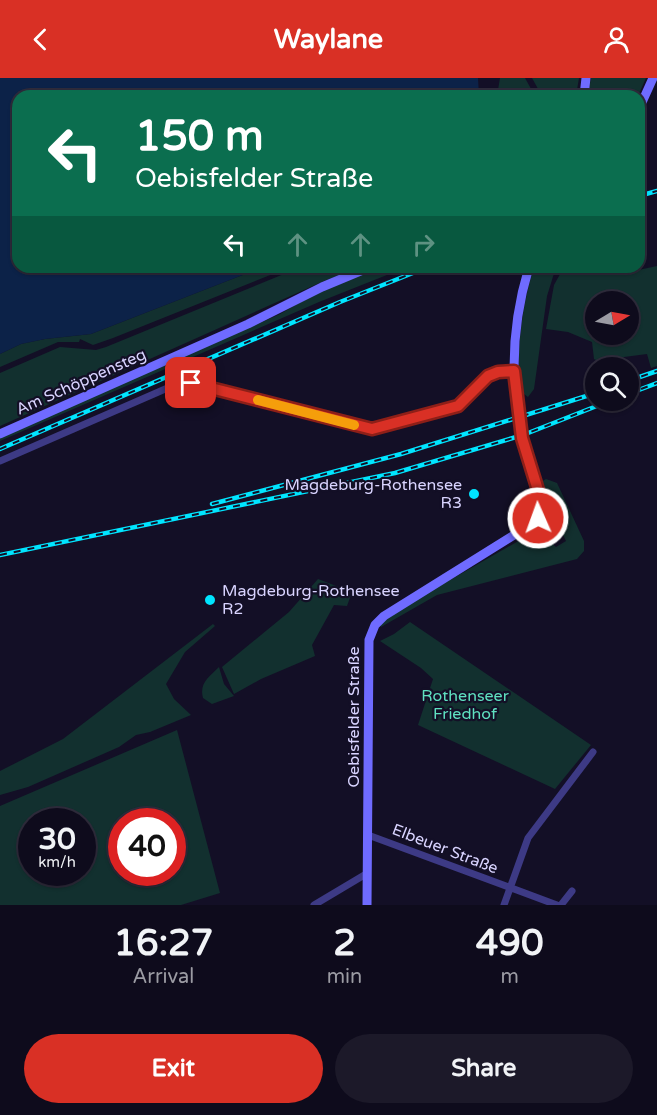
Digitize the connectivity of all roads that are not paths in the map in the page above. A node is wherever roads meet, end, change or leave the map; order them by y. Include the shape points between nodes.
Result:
1 (652, 78) edge
2 (645, 95) edge
3 (356, 273) edge
4 (528, 273) edge
5 (514, 371) junction
6 (0, 434) edge
7 (0, 460) edge
8 (593, 752) dead end
9 (368, 835) junction
10 (366, 874) junction
11 (512, 889) junction
12 (572, 891) dead end
13 (314, 905) edge
14 (367, 905) edge
15 (504, 905) edge
16 (559, 905) edge

1 - 2 street
3 - 6 street, Am Schöppensteg
4 - 5 street, Oebisfelder Straße via 516,324
5 - 7 street via 488,376 458,406 372,429 197,384 179,383
5 - 9 street, Oebisfelder Straße, bridge via 523,444 541,506 535,522 401,604 372,629
8 - 11 street via 528,838
9 - 10 street, Oebisfelder Straße
9 - 11 street, Elbeuer Straße
10 - 13 street
10 - 14 street, Oebisfelder Straße
11 - 15 street
11 - 16 street, Elbeuer Straße
12 - 16 street

